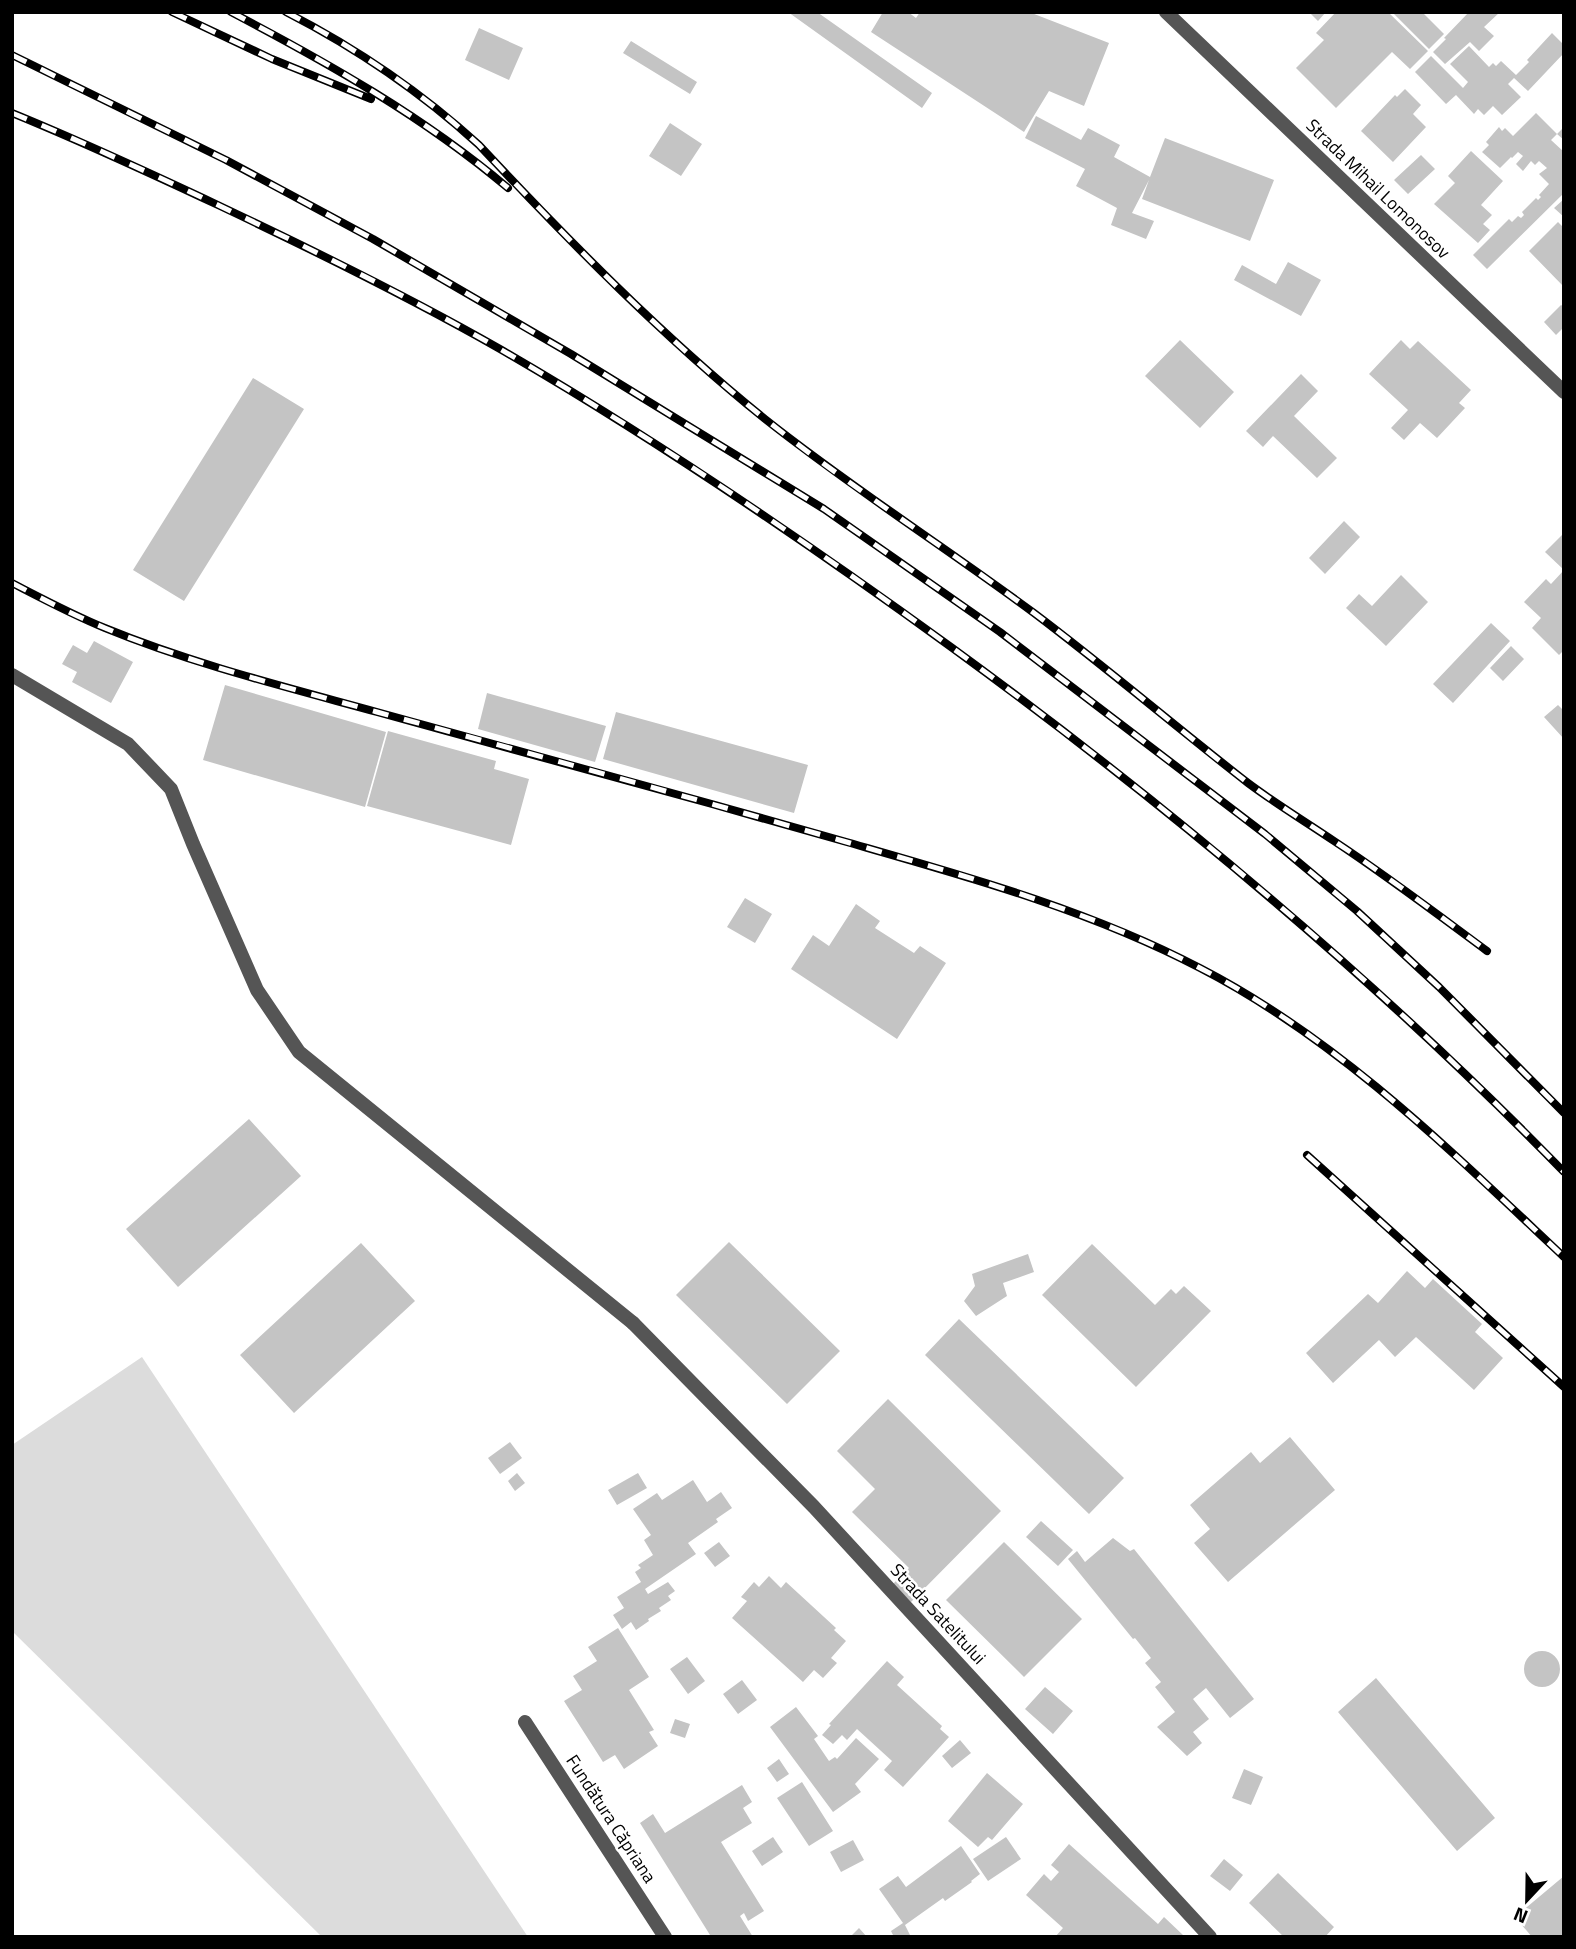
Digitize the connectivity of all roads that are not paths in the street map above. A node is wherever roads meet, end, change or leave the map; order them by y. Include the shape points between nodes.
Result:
1 (1166, 12) edge
2 (1564, 392) edge
3 (12, 675) edge
4 (524, 1722) dead end
5 (665, 1937) edge
6 (1210, 1937) edge

1 - 2 street, Strada Mihail Lomonosov
3 - 6 street, Strada Satelitului via 128,744 171,789 257,990 299,1052 633,1323 814,1507
4 - 5 street, Fundătura Căpriana

